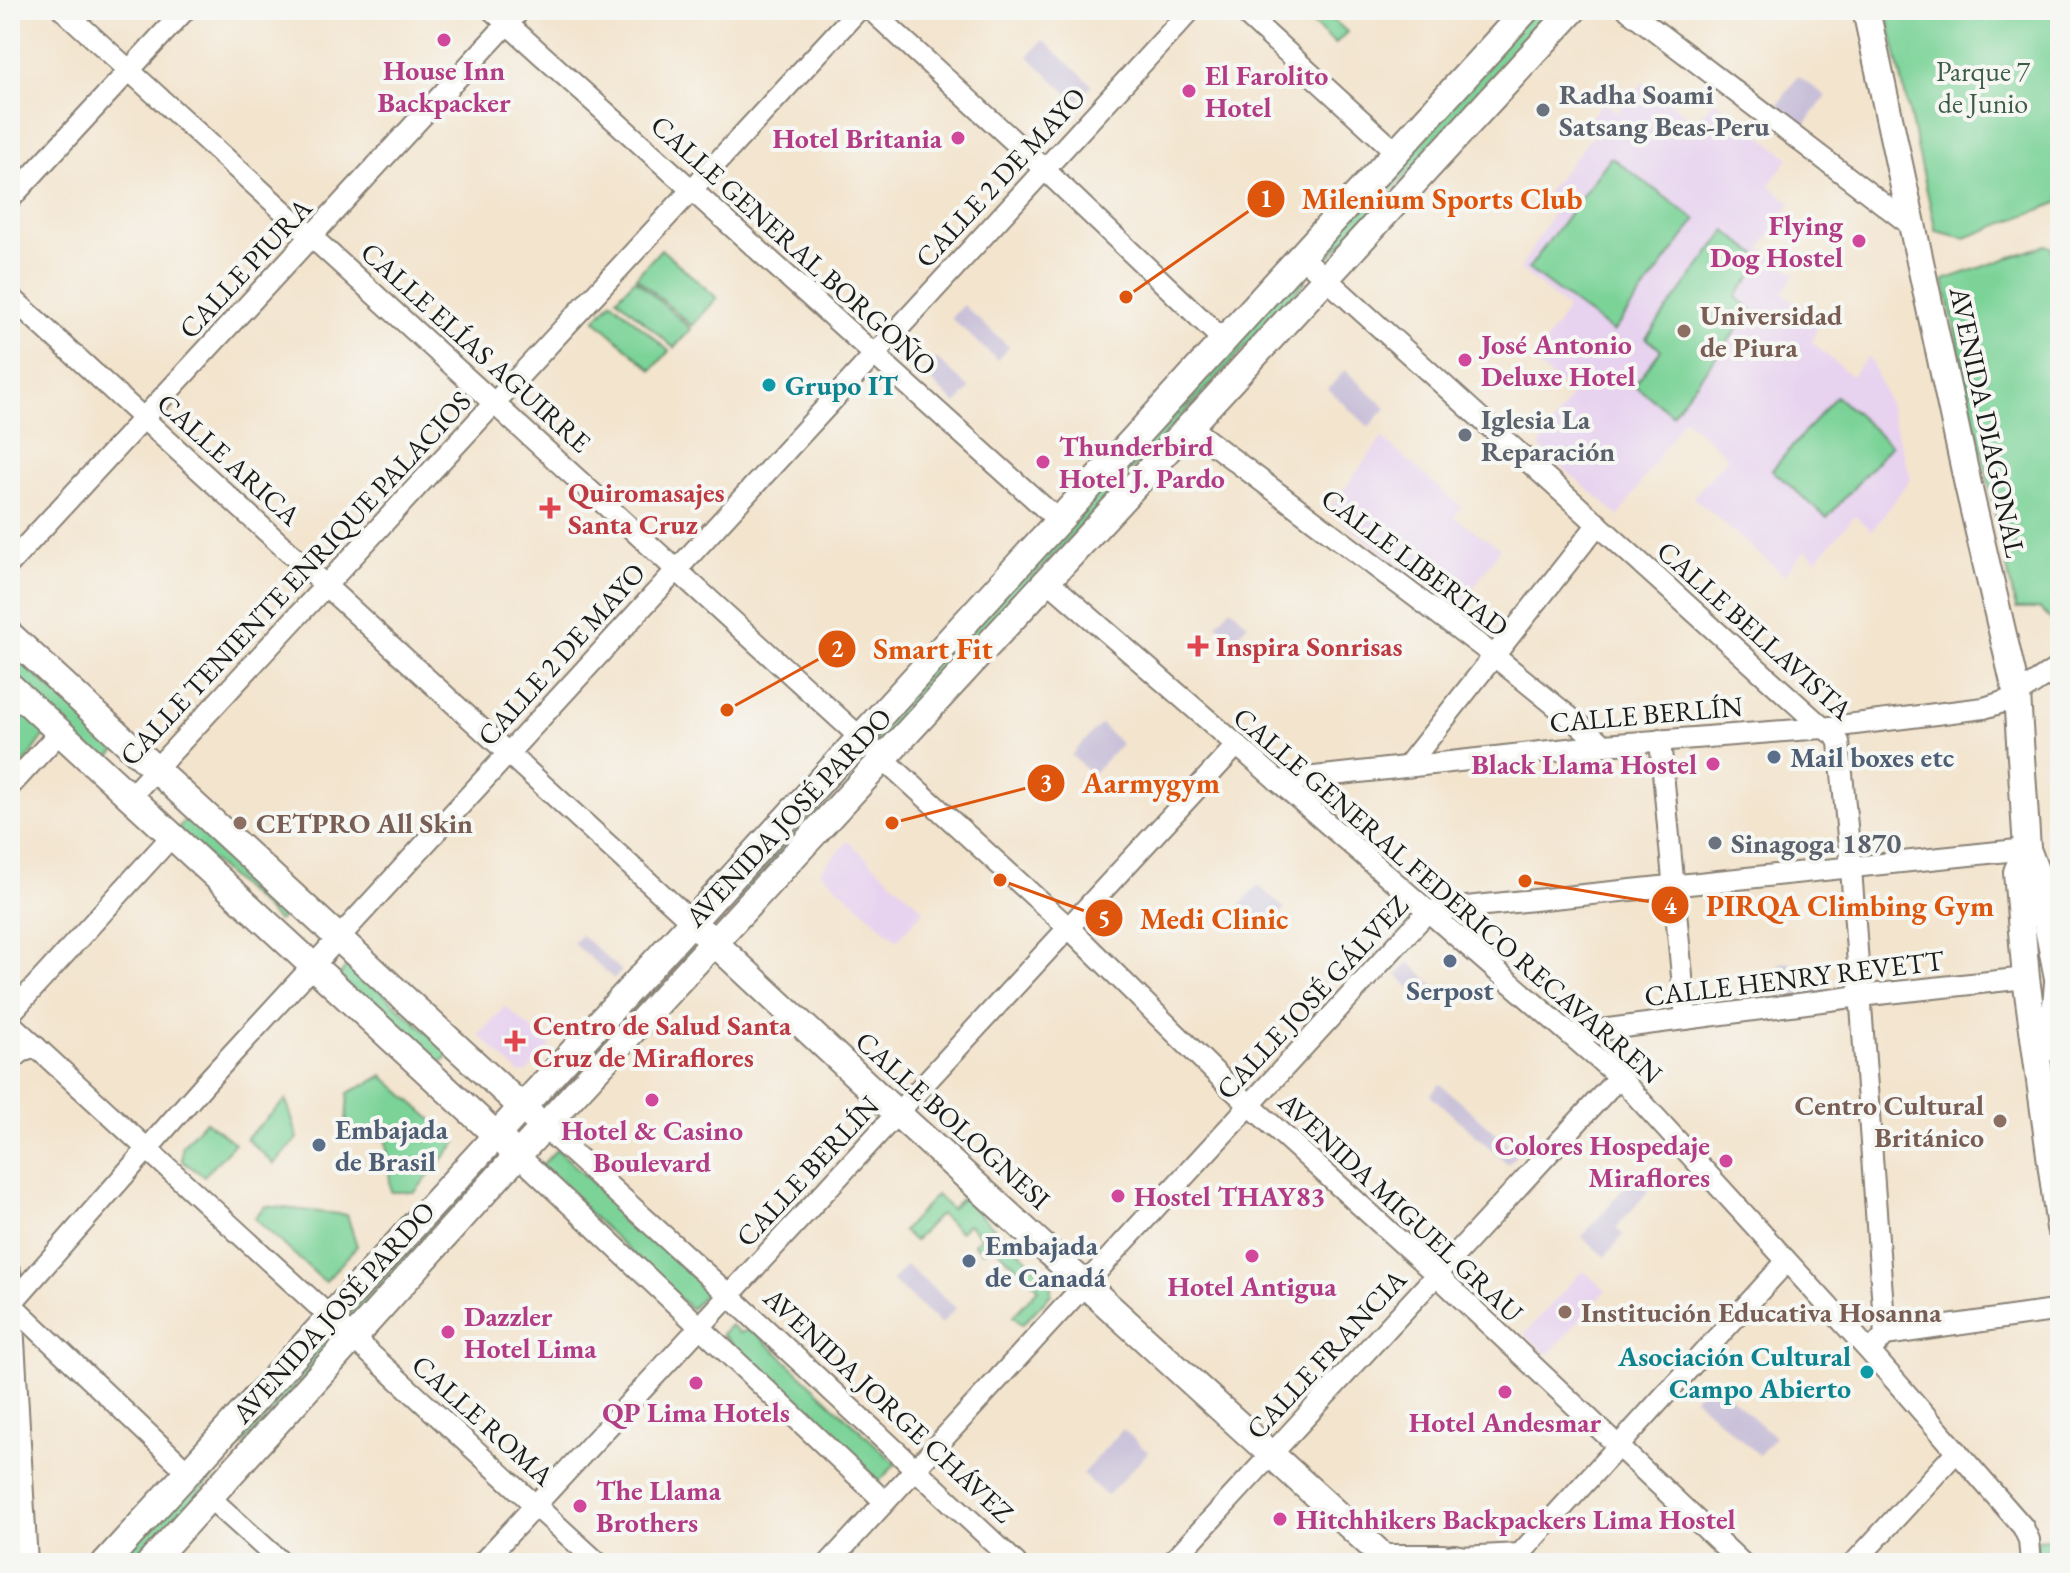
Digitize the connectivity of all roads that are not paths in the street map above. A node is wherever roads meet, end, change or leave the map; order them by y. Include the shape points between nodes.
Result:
1 (63, 10) edge
2 (185, 10) edge
3 (858, 10) edge
4 (871, 10) edge
5 (1191, 10) edge
6 (1241, 10) edge
7 (1526, 10) edge
8 (1573, 10) edge
9 (1628, 10) edge
10 (1866, 10) edge
11 (507, 15) edge
12 (130, 71) junction
13 (1396, 152) junction
14 (1045, 170) junction
15 (692, 190) junction
16 (10, 199) edge
17 (1912, 226) junction
18 (313, 237) junction
19 (1301, 256) junction
20 (1326, 278) junction
21 (10, 296) edge
22 (1224, 341) junction
23 (875, 355) junction
24 (496, 403) junction
25 (143, 419) junction
26 (1190, 427) junction
27 (1059, 521) junction
28 (1598, 524) junction
29 (10, 563) edge
30 (677, 569) junction
31 (1048, 581) junction
32 (325, 586) junction
33 (10, 635) edge
34 (1493, 655) junction
35 (2060, 666) edge
36 (11, 689) edge
37 (2017, 695) junction
38 (1823, 728) junction
39 (60, 732) junction
40 (862, 737) junction
41 (1660, 740) junction
42 (1237, 745) junction
43 (1604, 745) junction
44 (508, 754) junction
45 (885, 759) junction
46 (1408, 765) junction
47 (156, 769) junction
48 (1278, 781) junction
49 (10, 786) edge
50 (130, 797) junction
51 (172, 836) junction
52 (2027, 849) junction
53 (1851, 868) junction
54 (1674, 887) junction
55 (1428, 911) junction
56 (692, 922) junction
57 (1069, 928) junction
58 (340, 938) junction
59 (715, 943) junction
60 (314, 967) junction
61 (2026, 978) junction
62 (2059, 986) edge
63 (1860, 996) junction
64 (15, 1003) edge
65 (1686, 1019) junction
66 (10, 1023) edge
67 (1570, 1034) junction
68 (36, 1047) junction
69 (2060, 1051) edge
70 (10, 1062) edge
71 (1619, 1077) junction
72 (1249, 1104) junction
73 (523, 1108) junction
74 (898, 1114) junction
75 (545, 1128) junction
76 (497, 1136) junction
77 (148, 1150) junction
78 (518, 1155) junction
79 (2060, 1228) edge
80 (1786, 1262) junction
81 (10, 1272) edge
82 (1437, 1275) junction
83 (1084, 1283) junction
84 (730, 1296) junction
85 (10, 1304) edge
86 (2060, 1310) edge
87 (329, 1318) junction
88 (700, 1328) junction
89 (11, 1329) edge
90 (1885, 1335) junction
91 (352, 1339) junction
92 (1870, 1352) junction
93 (1618, 1447) junction
94 (1957, 1451) junction
95 (1270, 1455) junction
96 (915, 1467) junction
97 (188, 1472) junction
98 (209, 1497) junction
99 (884, 1501) junction
100 (535, 1506) junction
101 (1520, 1558) edge
102 (1383, 1560) edge
103 (1450, 1561) edge
104 (27, 1563) edge
105 (105, 1563) edge
106 (150, 1563) edge
107 (282, 1563) edge
108 (482, 1563) edge
109 (598, 1563) edge
110 (829, 1563) edge
111 (1016, 1563) edge
112 (1171, 1563) edge
113 (1742, 1563) edge
114 (1854, 1563) edge
115 (2031, 1563) edge

1 - 12 street, CALLE ELÍAS AGUIRRE
2 - 12 street
3 - 15 street, CALLE TENIENTE ENRIQUE PALACIOS
4 - 14 street
5 - 14 street, CALLE 2 DE MAYO
6 - 13 street
7 - 13 main road, AVENIDA JOSÉ PARDO
8 - 20 main road, AVENIDA JOSÉ PARDO
9 - 17 street
10 - 17 main road, AVENIDA DIAGONAL
11 - 15 street, CALLE GENERAL BORGOÑO
11 - 18 street, CALLE PIURA
12 - 16 street
12 - 18 street, CALLE ELÍAS AGUIRRE
13 - 19 main road, AVENIDA JOSÉ PARDO
14 - 22 street
14 - 23 street, CALLE 2 DE MAYO
15 - 23 street, CALLE GENERAL BORGOÑO
15 - 24 street, CALLE TENIENTE ENRIQUE PALACIOS
17 - 37 main road, AVENIDA DIAGONAL
18 - 24 street, CALLE ELÍAS AGUIRRE
18 - 25 street, CALLE PIURA
19 - 20 street, CALLE BELLAVISTA
19 - 22 main road, AVENIDA JOSÉ PARDO
20 - 26 main road, AVENIDA JOSÉ PARDO
20 - 28 street, CALLE BELLAVISTA
21 - 25 street, CALLE ARICA
22 - 27 main road, AVENIDA JOSÉ PARDO
23 - 27 street, CALLE GENERAL BORGOÑO
23 - 30 street, CALLE 2 DE MAYO
24 - 30 street, CALLE ELÍAS AGUIRRE
24 - 32 street, CALLE TENIENTE ENRIQUE PALACIOS
25 - 29 street, CALLE PIURA
25 - 32 street, CALLE ARICA
26 - 31 main road, AVENIDA JOSÉ PARDO
26 - 34 street, CALLE LIBERTAD
27 - 40 main road, AVENIDA JOSÉ PARDO
28 - 34 street
28 - 38 street, CALLE BELLAVISTA
30 - 40 street, CALLE ELÍAS AGUIRRE
30 - 44 street, CALLE 2 DE MAYO
31 - 42 street, CALLE GENERAL FEDERICO RECAVARREN
31 - 45 main road, AVENIDA JOSÉ PARDO
32 - 44 street, CALLE ARICA
32 - 47 street, CALLE TENIENTE ENRIQUE PALACIOS
33 - 47 main road
34 - 43 street, CALLE LIBERTAD
34 - 46 street
35 - 37 street, CALLE BERLÍN
36 - 39 main road
37 - 38 street, CALLE BERLÍN via 1984,708
37 - 52 main road, AVENIDA DIAGONAL
38 - 41 street, CALLE BERLÍN
38 - 53 street, CALLE BELLAVISTA via 1839,742
39 - 49 street
39 - 50 main road
40 - 45 street, CALLE ELÍAS AGUIRRE
40 - 56 main road, AVENIDA JOSÉ PARDO
41 - 43 street, CALLE BERLÍN
41 - 54 street
42 - 48 street, CALLE GENERAL FEDERICO RECAVARREN
42 - 57 street, CALLE BERLÍN
43 - 46 street, CALLE BERLÍN
44 - 56 street, CALLE ARICA
44 - 58 street, CALLE 2 DE MAYO
45 - 57 street, AVENIDA MIGUEL GRAU
45 - 59 main road, AVENIDA JOSÉ PARDO
46 - 48 street, CALLE BERLÍN
47 - 50 street, CALLE TENIENTE ENRIQUE PALACIOS
47 - 58 main road
48 - 55 street, CALLE GENERAL FEDERICO RECAVARREN
50 - 51 main road
51 - 60 main road
51 - 64 street
52 - 53 street, CALLE JOSÉ GÁLVEZ
52 - 61 main road via 2017,872
52 - 62 main road via 2038,878
53 - 54 street, CALLE JOSÉ GÁLVEZ
53 - 63 street, CALLE BELLAVISTA
54 - 55 street, CALLE JOSÉ GÁLVEZ
54 - 65 street
55 - 67 street, CALLE GENERAL FEDERICO RECAVARREN
55 - 72 street, CALLE JOSÉ GÁLVEZ
56 - 59 main road, CALLE BOLOGNESI
56 - 73 main road, AVENIDA JOSÉ PARDO
57 - 72 street, AVENIDA MIGUEL GRAU
57 - 74 street, CALLE BERLÍN
58 - 60 street, CALLE 2 DE MAYO
58 - 73 main road
59 - 74 main road, CALLE BOLOGNESI
59 - 75 main road, AVENIDA JOSÉ PARDO
60 - 76 main road
60 - 77 street, CALLE 2 DE MAYO
61 - 63 street, CALLE HENRY REVETT
61 - 79 main road
62 - 69 main road via 2055,1017
63 - 65 street, CALLE HENRY REVETT
63 - 90 street, CALLE BELLAVISTA
65 - 67 street, CALLE HENRY REVETT
66 - 68 street, CALLE ROMA
67 - 71 street, CALLE GENERAL FEDERICO RECAVARREN
68 - 70 street
68 - 77 street, CALLE ROMA
71 - 80 street, CALLE GENERAL FEDERICO RECAVARREN
71 - 82 street, CALLE FRANCIA
72 - 82 street, AVENIDA MIGUEL GRAU
72 - 83 street, CALLE JOSÉ GÁLVEZ
73 - 75 main road
73 - 76 main road, AVENIDA JOSÉ PARDO
74 - 83 main road, CALLE BOLOGNESI
74 - 84 street, CALLE BERLÍN
75 - 78 main road, AVENIDA JOSÉ PARDO
75 - 84 street, AVENIDA JORGE CHÁVEZ
76 - 78 main road
76 - 87 main road, AVENIDA JOSÉ PARDO
77 - 85 street, CALLE 2 DE MAYO
77 - 87 street, CALLE ROMA
78 - 88 street
78 - 91 main road, AVENIDA JOSÉ PARDO
80 - 92 street, CALLE GENERAL FEDERICO RECAVARREN
80 - 93 street
81 - 85 street
82 - 93 street, AVENIDA MIGUEL GRAU
82 - 95 street, CALLE FRANCIA
83 - 95 main road, CALLE BOLOGNESI
83 - 96 street, CALLE JOSÉ GÁLVEZ
84 - 88 street, CALLE BERLÍN
84 - 96 street, AVENIDA JORGE CHÁVEZ
85 - 89 street
85 - 97 street
86 - 90 street
87 - 91 street, CALLE ROMA
87 - 97 main road, AVENIDA JOSÉ PARDO
88 - 99 street
88 - 100 street, CALLE BERLÍN
89 - 104 street
90 - 92 street
91 - 98 main road, AVENIDA JOSÉ PARDO
91 - 100 street, CALLE ROMA
92 - 94 street, CALLE GENERAL FEDERICO RECAVARREN
93 - 101 street
93 - 113 street, AVENIDA MIGUEL GRAU
94 - 114 street
94 - 115 street, CALLE GENERAL FEDERICO RECAVARREN via 2023,1527
95 - 102 main road, CALLE BOLOGNESI
95 - 112 street, CALLE FRANCIA
96 - 99 street, CALLE JOSÉ GÁLVEZ
96 - 111 street, AVENIDA JORGE CHÁVEZ
97 - 105 main road, AVENIDA JOSÉ PARDO
98 - 106 main road, AVENIDA JOSÉ PARDO
98 - 107 street
99 - 110 street, CALLE JOSÉ GÁLVEZ
100 - 108 street, CALLE BERLÍN
100 - 109 street, CALLE ROMA
101 - 103 street
102 - 103 main road, CALLE BOLOGNESI

